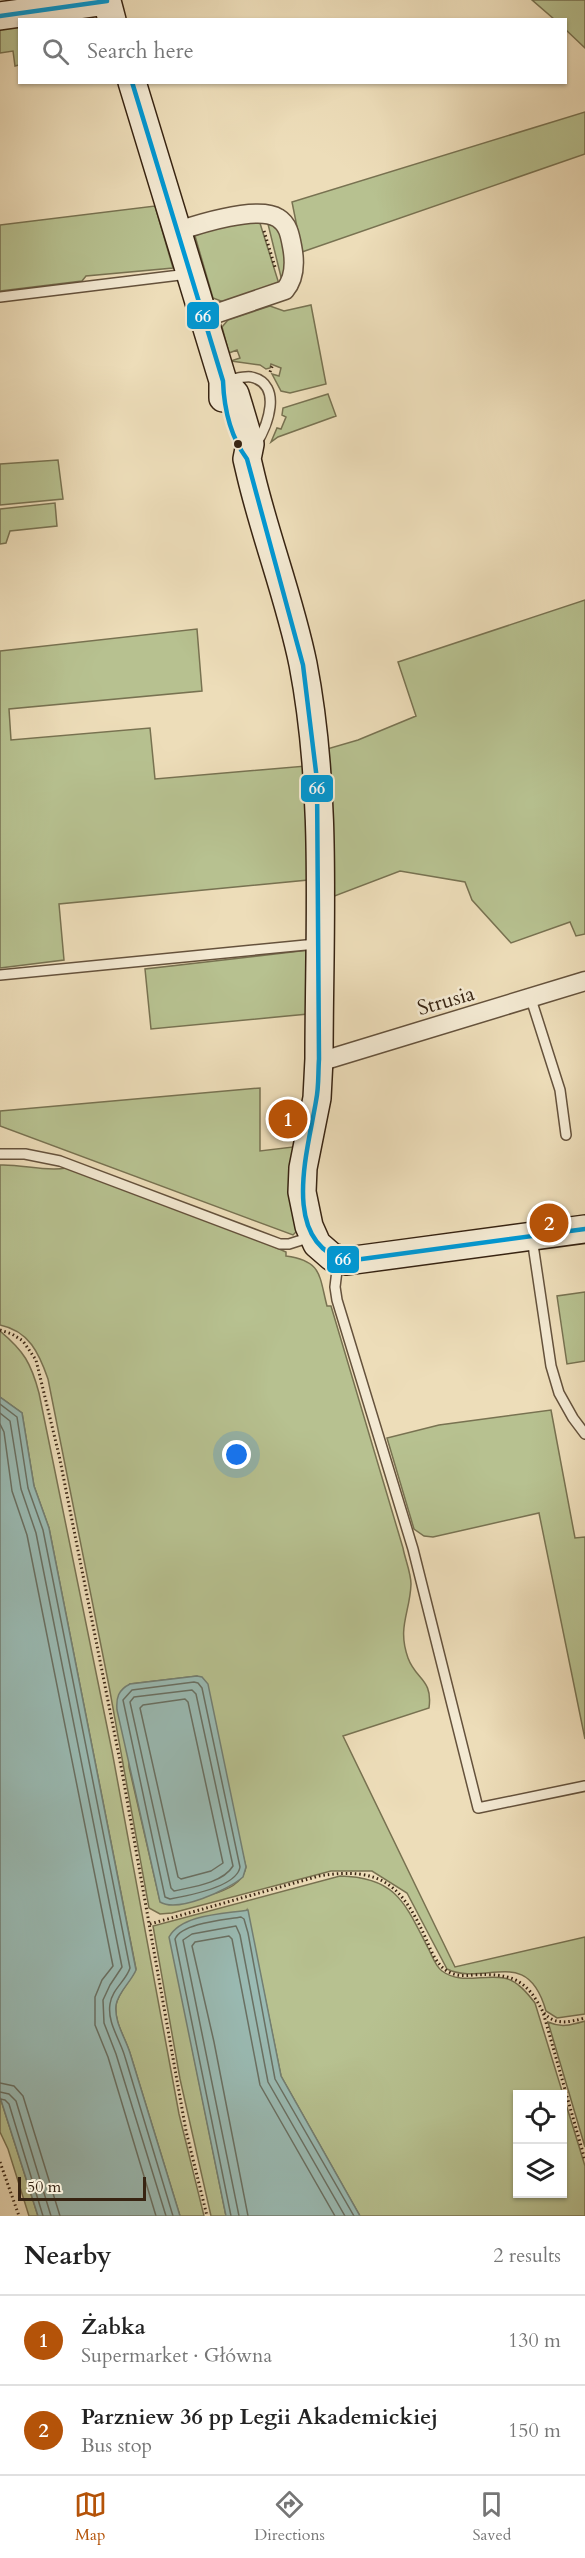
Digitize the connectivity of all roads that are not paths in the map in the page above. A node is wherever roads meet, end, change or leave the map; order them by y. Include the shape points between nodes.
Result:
1 (108, 7) edge
2 (0, 16) edge
3 (133, 84) edge
4 (178, 231) junction
5 (191, 274) junction
6 (0, 297) edge
7 (203, 318) junction
8 (223, 381) junction
9 (247, 459) junction
10 (319, 943) junction
11 (0, 975) edge
12 (585, 981) edge
13 (531, 999) junction
14 (319, 1059) junction
15 (566, 1135) dead end
16 (0, 1154) edge
17 (585, 1229) edge
18 (313, 1236) junction
19 (532, 1236) junction
20 (338, 1259) junction
21 (585, 1434) edge
22 (585, 1786) edge

1 - 2 street
3 - 4 street
4 - 5 street
4 - 7 street via 259,214 278,218 289,232 293,268 283,292
5 - 6 lane
5 - 7 street
7 - 8 street
8 - 9 street via 223,396 238,448
8 - 9 lane via 253,378 269,396 269,417
9 - 10 street via 304,674 318,788
10 - 11 lane
10 - 14 street
12 - 13 street, Strusia
13 - 14 street, Strusia
13 - 15 lane via 560,1090
14 - 18 street via 316,1103 302,1180
16 - 18 lane via 60,1161 280,1244
17 - 19 street
18 - 20 street via 320,1248
19 - 20 street via 364,1259
19 - 21 lane via 551,1366 559,1393
20 - 22 lane via 337,1300 413,1549 478,1809

